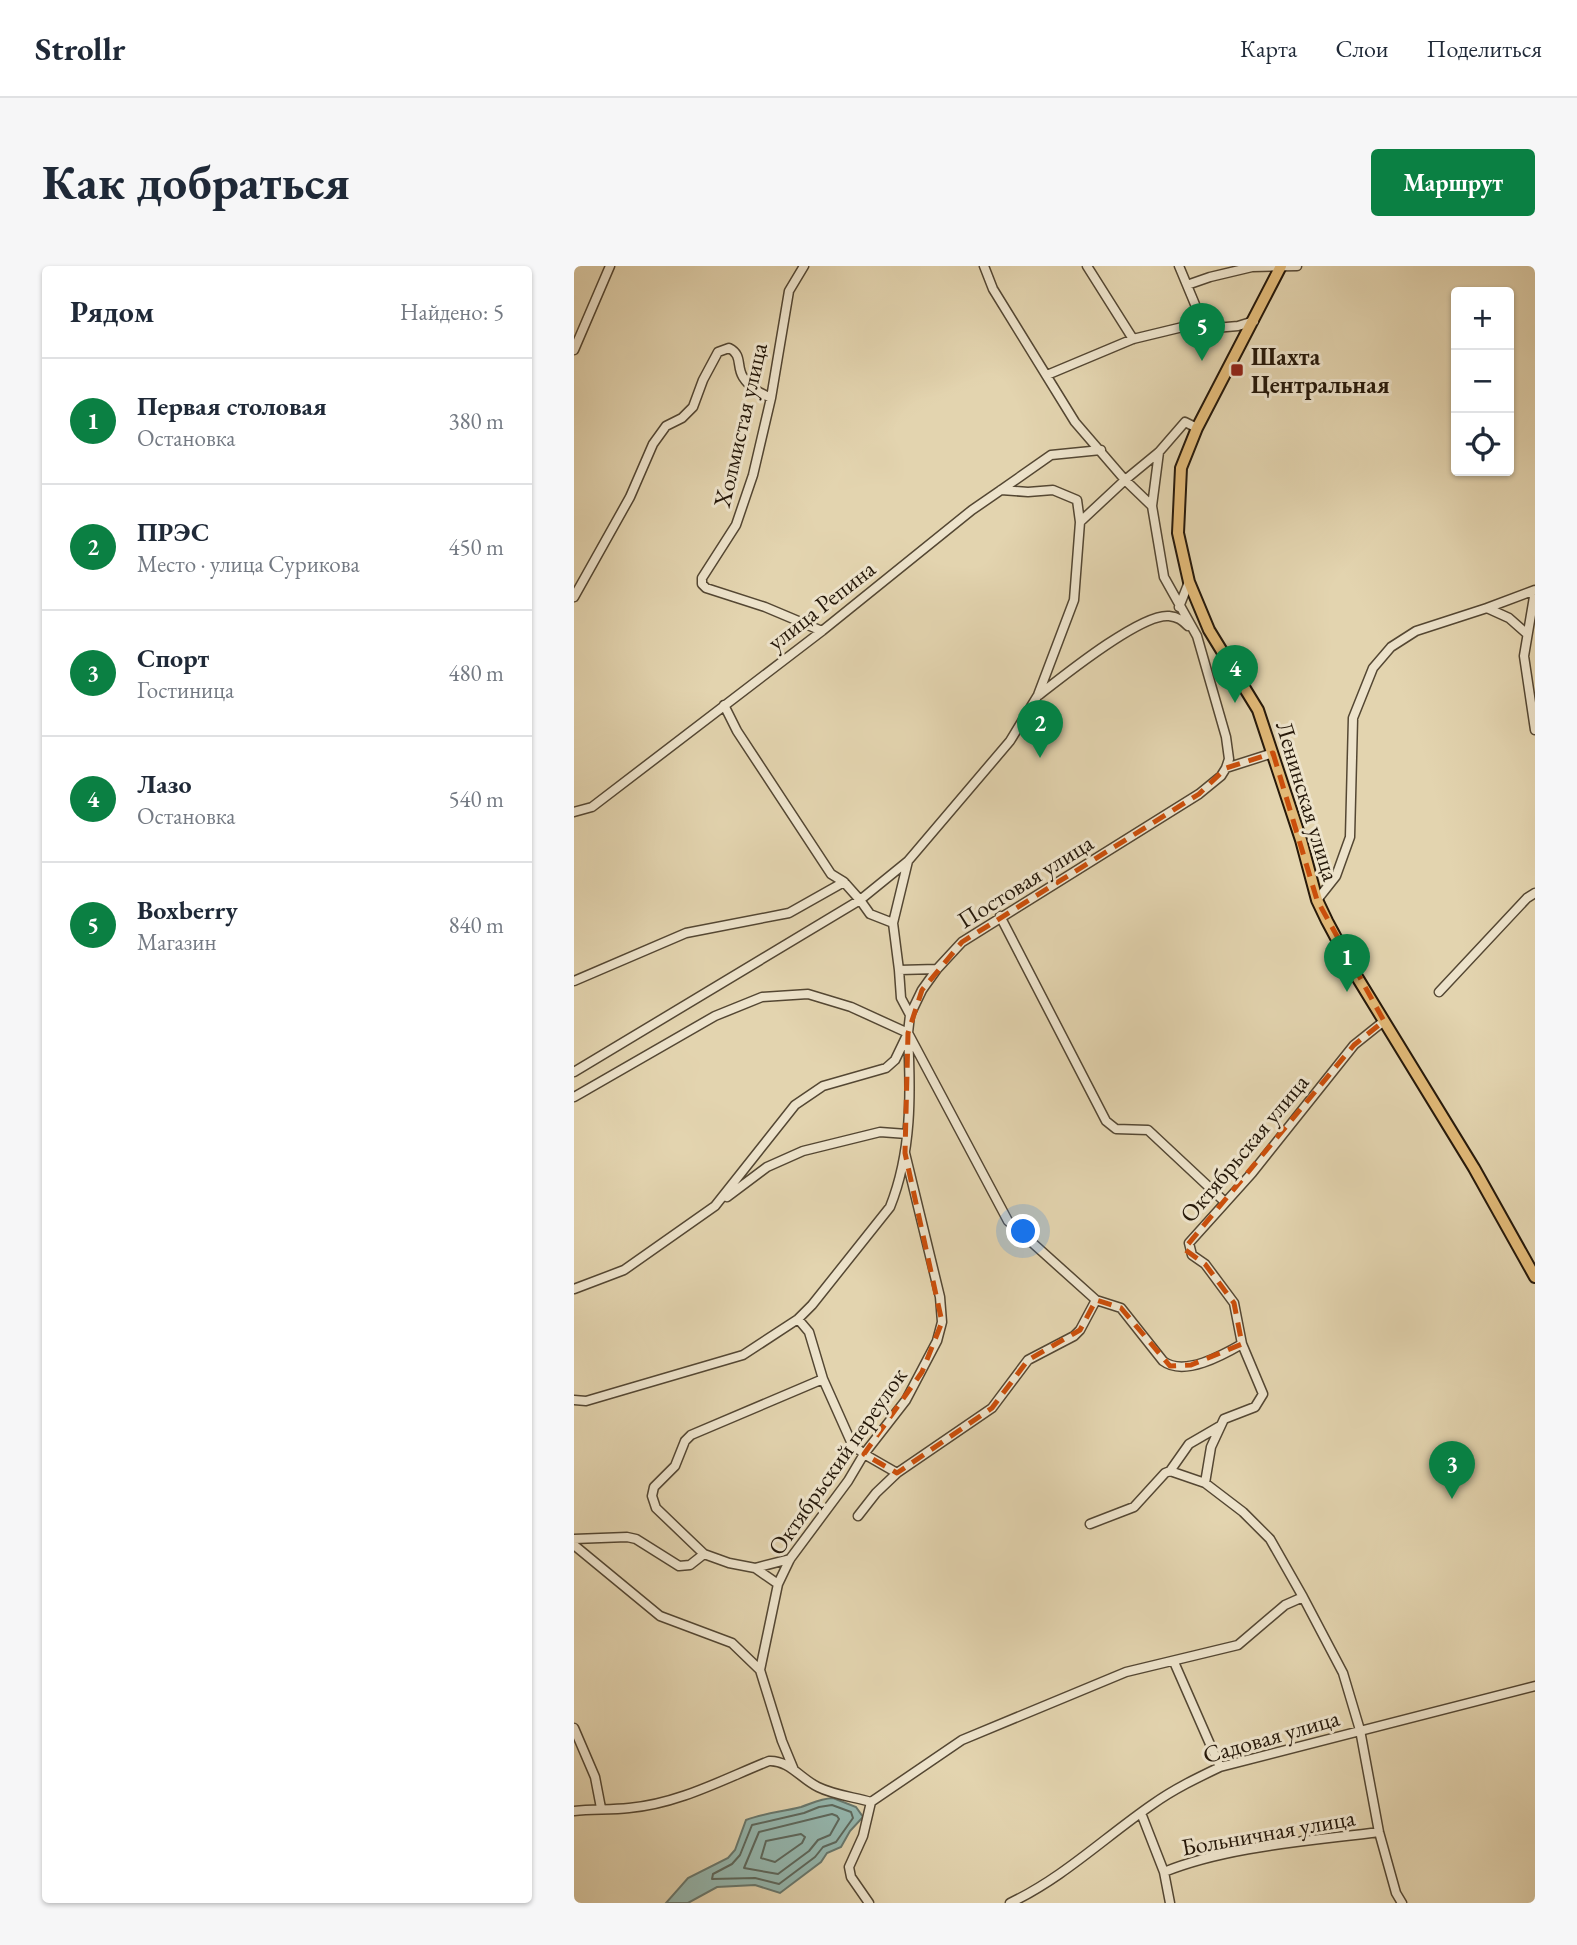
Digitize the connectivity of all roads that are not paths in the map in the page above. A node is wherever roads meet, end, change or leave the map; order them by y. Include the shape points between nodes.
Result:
1 (610, 266) edge
2 (804, 266) edge
3 (984, 266) edge
4 (1087, 266) edge
5 (1179, 266) edge
6 (1297, 266) edge
7 (1276, 267) edge
8 (1187, 285) junction
9 (1254, 321) junction
10 (1204, 326) junction
11 (1133, 339) junction
12 (574, 350) edge
13 (1047, 375) junction
14 (771, 398) junction
15 (1196, 428) junction
16 (1101, 450) junction
17 (1160, 452) junction
18 (1125, 480) junction
19 (1001, 490) junction
20 (1152, 506) junction
21 (1080, 522) junction
22 (1189, 582) junction
23 (1535, 590) edge
24 (574, 597) edge
25 (1180, 607) junction
26 (1487, 608) junction
27 (1209, 630) junction
28 (822, 631) junction
29 (1527, 633) junction
30 (1197, 636) junction
31 (1038, 695) junction
32 (724, 705) junction
33 (1535, 730) edge
34 (1273, 753) junction
35 (1226, 768) junction
36 (574, 812) edge
37 (908, 861) junction
38 (844, 882) junction
39 (1535, 893) edge
40 (860, 900) junction
41 (1317, 900) junction
42 (1000, 916) junction
43 (893, 923) junction
44 (937, 969) junction
45 (900, 970) junction
46 (574, 981) edge
47 (1439, 992) dead end
48 (910, 1015) junction
49 (1384, 1021) junction
50 (908, 1033) junction
51 (574, 1072) edge
52 (574, 1097) edge
53 (907, 1134) junction
54 (905, 1153) junction
55 (723, 1196) junction
56 (1225, 1202) junction
57 (1532, 1264) edge
58 (1535, 1278) edge
59 (574, 1289) edge
60 (1096, 1300) junction
61 (798, 1319) junction
62 (1242, 1344) junction
63 (823, 1379) junction
64 (574, 1400) edge
65 (1220, 1426) junction
66 (864, 1454) junction
67 (1170, 1471) junction
68 (897, 1473) junction
69 (1205, 1483) junction
70 (858, 1516) dead end
71 (1090, 1524) dead end
72 (574, 1539) edge
73 (574, 1545) edge
74 (704, 1554) junction
75 (790, 1559) junction
76 (755, 1568) junction
77 (778, 1584) junction
78 (1303, 1597) junction
79 (1174, 1662) junction
80 (760, 1670) junction
81 (1535, 1686) edge
82 (574, 1728) edge
83 (1360, 1730) junction
84 (1220, 1767) junction
85 (794, 1770) junction
86 (871, 1802) junction
87 (601, 1808) junction
88 (574, 1811) edge
89 (1141, 1813) junction
90 (1379, 1832) junction
91 (1164, 1872) junction
92 (869, 1903) edge
93 (1010, 1903) edge
94 (1170, 1903) edge
95 (1402, 1903) edge

1 - 12 street
2 - 14 street, Холмистая улица via 789,291
3 - 13 street via 993,289
4 - 11 street
5 - 8 street
6 - 7 street
7 - 8 street via 1252,267
7 - 9 main road, Ленинская улица
8 - 10 street
9 - 10 street
9 - 15 main road, Ленинская улица
10 - 11 street
11 - 13 street
13 - 16 street via 1075,422
14 - 24 street via 753,389 741,375 734,350 718,352 693,407 666,426 653,444 630,497
14 - 28 street, Холмистая улица via 736,525 702,584
15 - 17 street via 1185,422
15 - 22 main road, Ленинская улица via 1181,468 1179,511 1178,533
16 - 18 street
16 - 19 street, улица Репина via 1051,455
17 - 18 street
17 - 20 street
18 - 20 street
18 - 21 street
19 - 21 street via 1053,490 1077,500
19 - 28 street, улица Репина
20 - 25 street via 1164,577
21 - 31 street via 1074,600
22 - 25 street
22 - 27 main road, Ленинская улица
23 - 26 street, Ленинская улица
23 - 29 street
25 - 30 street
26 - 29 street
26 - 41 street, Ленинская улица via 1416,631 1391,647 1373,668 1353,718 1350,837 1336,876
27 - 30 street
27 - 34 main road, Ленинская улица via 1258,710
28 - 32 street, улица Репина
29 - 33 street via 1524,656
30 - 31 street via 1180,619 1166,615 1148,621 1096,651
30 - 35 street via 1226,737
31 - 37 street via 1010,741
32 - 36 street, улица Репина via 592,807
32 - 38 street via 831,874
34 - 35 street
34 - 41 main road, Ленинская улица
35 - 42 street, Постовая улица via 1199,794
37 - 40 street
37 - 43 street
38 - 40 street
38 - 46 street via 789,913 686,933
39 - 47 street
40 - 43 street via 870,914
40 - 51 street
41 - 49 main road, Ленинская улица
42 - 44 street, Постовая улица via 962,942
42 - 56 street via 1106,1121 1116,1129 1148,1129
43 - 45 street
44 - 45 street
44 - 48 street, Постовая улица
45 - 48 street via 901,998
48 - 50 street, Постовая улица
49 - 56 street, Октябрьская улица via 1354,1045
49 - 57 main road, Ленинская улица
50 - 52 street via 834,1000 808,994 762,997 715,1016
50 - 53 street via 911,1097
50 - 55 street, Постовая улица via 886,1068 823,1086 794,1105
50 - 60 street via 1008,1220
53 - 54 street
53 - 55 street, Постовая улица via 880,1132 803,1151 767,1167
54 - 61 street via 890,1207
54 - 66 street, Октябрьский переулок via 942,1322 906,1400
55 - 59 street, Постовая улица via 624,1270
56 - 62 street, Октябрьская улица via 1189,1248 1234,1303
57 - 58 main road, Ленинская улица
60 - 62 street via 1121,1308 1170,1366 1191,1365
60 - 68 street via 1080,1330 1028,1360 992,1408
61 - 63 street via 809,1332
61 - 64 street via 743,1354 586,1401
62 - 65 street, Октябрьская улица via 1263,1394 1255,1407 1224,1419
63 - 66 street via 852,1444
63 - 74 street via 685,1441 675,1466 654,1487 652,1496 656,1508
65 - 67 street via 1189,1444
65 - 69 street
66 - 68 street
66 - 75 street, Октябрьский переулок
67 - 69 street, Больничная улица
67 - 71 street via 1134,1507
68 - 70 street
69 - 78 street, Больничная улица via 1270,1539
72 - 74 street via 627,1536 679,1566 690,1565
73 - 80 street via 660,1616 732,1643
74 - 76 street
75 - 76 street
75 - 77 street, Октябрьский переулок
76 - 77 street
77 - 80 street, Октябрьский переулок
78 - 79 street via 1285,1605 1238,1645
78 - 83 street, Больничная улица via 1343,1673
79 - 84 street
79 - 86 street via 1126,1671 962,1740
80 - 85 street
81 - 83 street, Садовая улица
82 - 87 street via 595,1777
83 - 84 street, Садовая улица
83 - 90 street, Больничная улица
84 - 89 street, Садовая улица
85 - 86 street via 819,1788
85 - 87 street via 769,1761 675,1799
86 - 92 street via 849,1867
87 - 88 street
89 - 91 street
89 - 93 street, Садовая улица via 1046,1885
90 - 91 street, Больничная улица via 1189,1862
90 - 95 street, Больничная улица
91 - 94 street

